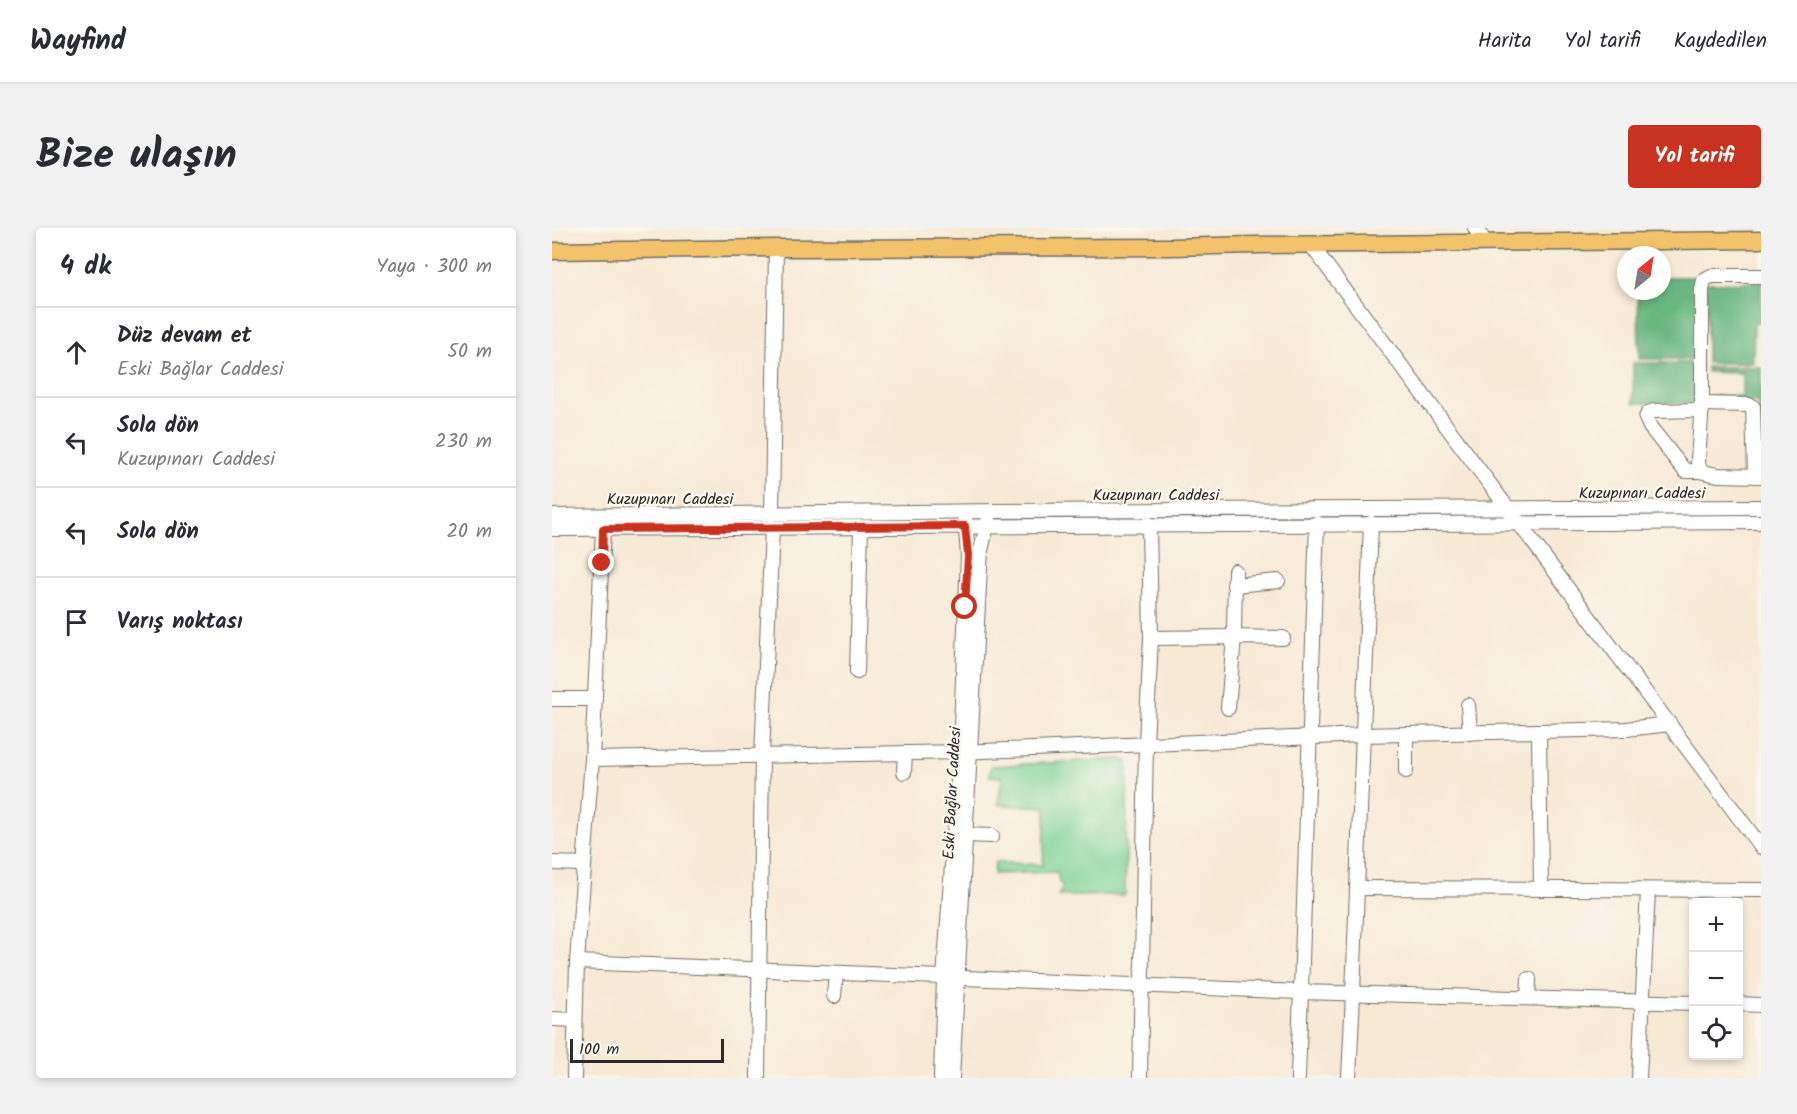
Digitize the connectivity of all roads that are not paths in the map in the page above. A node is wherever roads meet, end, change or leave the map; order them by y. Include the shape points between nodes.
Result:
1 (1475, 228) edge
2 (1761, 240) edge
3 (1486, 243) junction
4 (1311, 245) junction
5 (776, 248) junction
6 (552, 251) edge
7 (1761, 276) edge
8 (1702, 407) junction
9 (1699, 471) junction
10 (1758, 476) edge
11 (1761, 507) edge
12 (1508, 509) junction
13 (966, 511) junction
14 (989, 511) junction
15 (772, 514) junction
16 (552, 516) edge
17 (1518, 522) junction
18 (1761, 522) edge
19 (1317, 523) junction
20 (1371, 523) junction
21 (1149, 525) junction
22 (965, 526) junction
23 (988, 526) junction
24 (861, 528) junction
25 (552, 529) edge
26 (603, 529) junction
27 (772, 529) junction
28 (1278, 581) dead end
29 (1234, 637) junction
30 (1150, 638) junction
31 (1283, 638) dead end
32 (857, 672) dead end
33 (552, 699) edge
34 (594, 699) junction
35 (1468, 705) dead end
36 (1228, 708) dead end
37 (1670, 724) junction
38 (1539, 731) junction
39 (1470, 733) junction
40 (1406, 734) junction
41 (1363, 735) junction
42 (1308, 739) junction
43 (1146, 744) junction
44 (965, 752) junction
45 (904, 753) junction
46 (762, 755) junction
47 (592, 759) junction
48 (1407, 771) dead end
49 (904, 772) dead end
50 (965, 835) junction
51 (992, 836) dead end
52 (1761, 847) edge
53 (552, 863) edge
54 (584, 864) junction
55 (1357, 888) junction
56 (1541, 889) junction
57 (1648, 890) junction
58 (1761, 890) edge
59 (578, 962) junction
60 (759, 969) junction
61 (836, 973) junction
62 (951, 978) junction
63 (1529, 979) dead end
64 (1143, 986) junction
65 (1301, 992) junction
66 (1353, 994) junction
67 (834, 996) dead end
68 (1528, 998) junction
69 (1643, 1001) junction
70 (1689, 1003) edge
71 (1743, 1004) edge
72 (1761, 1005) edge
73 (552, 1019) edge
74 (575, 1020) junction
75 (574, 1078) edge
76 (758, 1078) edge
77 (940, 1078) edge
78 (952, 1078) edge
79 (1140, 1078) edge
80 (1298, 1078) edge
81 (1349, 1078) edge
82 (1639, 1078) edge

1 - 3 street
2 - 3 main road
3 - 4 main road
4 - 5 main road
4 - 12 street
5 - 6 main road
5 - 15 street
7 - 8 street via 1712,276 1704,280
8 - 9 street
8 - 9 street via 1654,411 1646,418 1685,471
8 - 10 street via 1753,406
9 - 10 street
11 - 12 street, Kuzupınarı Caddesi
12 - 14 street, Kuzupınarı Caddesi
12 - 17 street
13 - 14 street, Kuzupınarı Caddesi
13 - 15 street, Kuzupınarı Caddesi
13 - 22 street, Eski Bağlar Caddesi
14 - 23 street, Eski Bağlar Caddesi
15 - 16 street, Kuzupınarı Caddesi
17 - 18 street, Kuzupınarı Caddesi
17 - 20 street, Kuzupınarı Caddesi
17 - 37 street
19 - 20 street, Kuzupınarı Caddesi
19 - 21 street, Kuzupınarı Caddesi
19 - 42 street
20 - 41 street
21 - 23 street, Kuzupınarı Caddesi
21 - 30 street
22 - 23 street, Kuzupınarı Caddesi
22 - 24 street, Kuzupınarı Caddesi
22 - 44 street, Eski Bağlar Caddesi
23 - 44 street, Eski Bağlar Caddesi via 981,550
24 - 27 street, Kuzupınarı Caddesi
24 - 32 street
25 - 26 street, Kuzupınarı Caddesi
26 - 27 street, Kuzupınarı Caddesi
26 - 34 street
27 - 46 street
28 - 29 street via 1234,578
29 - 30 street
29 - 31 street
29 - 36 street
30 - 43 street
33 - 34 street
34 - 47 street
35 - 39 street
37 - 38 street
37 - 52 street
38 - 39 street
38 - 56 street
39 - 40 street
40 - 41 street
40 - 48 street
41 - 42 street
41 - 55 street
42 - 43 street
42 - 65 street
43 - 44 street
43 - 64 street
44 - 45 street
44 - 50 street, Eski Bağlar Caddesi
44 - 62 street, Eski Bağlar Caddesi
45 - 46 street
45 - 49 street
46 - 47 street
46 - 60 street
47 - 54 street
50 - 51 street
50 - 62 street, Eski Bağlar Caddesi
53 - 54 street
54 - 59 street
55 - 56 street
55 - 66 street
56 - 57 street
57 - 58 street
57 - 69 street
59 - 60 street
59 - 74 street
60 - 61 street
60 - 76 street
61 - 62 street
61 - 67 street
62 - 64 street
62 - 77 street, Eski Bağlar Caddesi
62 - 78 street, Eski Bağlar Caddesi
63 - 68 street
64 - 65 street
64 - 79 street
65 - 66 street
65 - 80 street
66 - 68 street
66 - 81 street
68 - 69 street
69 - 70 street
69 - 82 street
71 - 72 street
73 - 74 street
74 - 75 street

